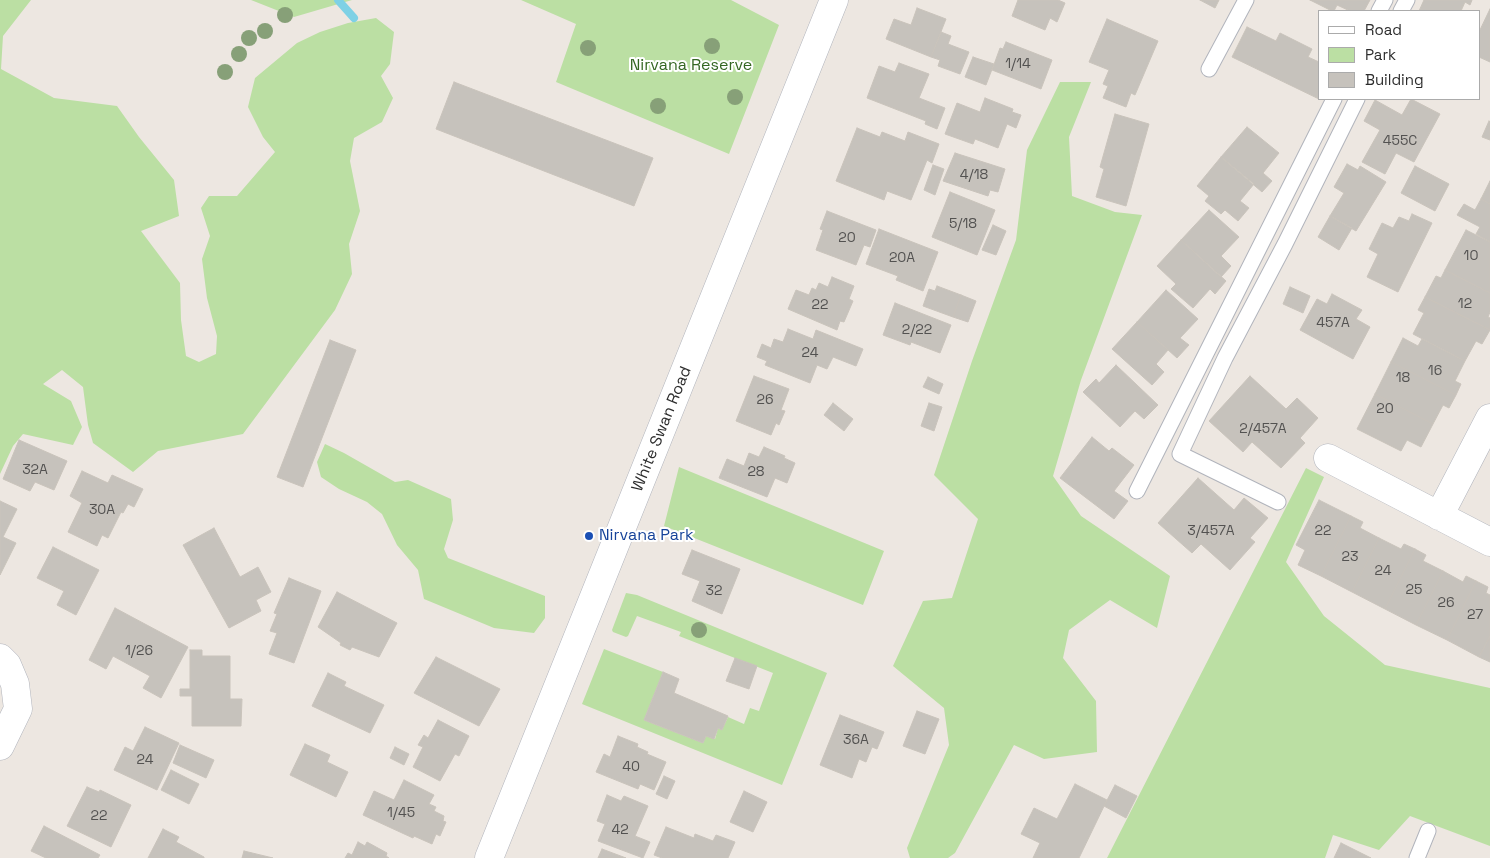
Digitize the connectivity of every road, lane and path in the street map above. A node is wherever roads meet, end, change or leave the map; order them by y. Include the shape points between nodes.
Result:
1 (834, 0) edge
2 (1246, 0) edge
3 (1209, 69) dead end
4 (1333, 100) edge
5 (1357, 100) edge
6 (1490, 418) edge
7 (1328, 458) dead end
8 (1137, 492) dead end
9 (1278, 502) dead end
10 (1439, 516) junction
11 (1489, 539) edge
12 (0, 658) edge
13 (0, 746) edge
14 (1428, 831) dead end
15 (490, 858) edge
16 (1417, 858) edge

1 - 15 main road, White Swan Road
2 - 3 lane
4 - 8 lane
5 - 9 lane via 1225,358 1180,454
6 - 10 main road
7 - 10 main road
10 - 11 main road
12 - 13 main road via 16,684 18,709
14 - 16 lane

